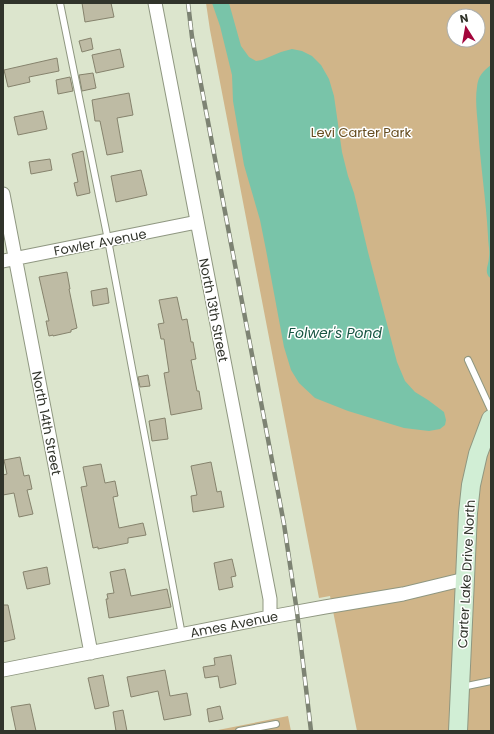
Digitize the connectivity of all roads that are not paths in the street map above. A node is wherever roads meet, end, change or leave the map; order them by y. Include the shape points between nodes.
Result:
1 (60, 3) edge
2 (155, 3) edge
3 (3, 194) edge
4 (197, 222) junction
5 (108, 240) junction
6 (9, 260) edge
7 (468, 360) dead end
8 (491, 410) edge
9 (491, 419) edge
10 (465, 579) junction
11 (270, 617) junction
12 (182, 635) junction
13 (91, 653) junction
14 (3, 670) edge
15 (491, 681) edge
16 (460, 687) junction
17 (276, 724) dead end
18 (239, 731) edge
19 (458, 731) edge

1 - 5 lane
2 - 4 street, North 13th Street
3 - 6 street, North 14th Street
4 - 5 street, Fowler Avenue
4 - 11 street, North 13th Street via 270,599
5 - 6 street, Fowler Avenue
5 - 12 lane
6 - 13 street, North 14th Street
7 - 8 lane
9 - 10 street, Carter Lake Drive North via 478,454 471,486
10 - 11 street, Ames Avenue via 403,594
10 - 16 street, Carter Lake Drive North
11 - 12 street, Ames Avenue
12 - 13 street, Ames Avenue
13 - 14 street, Ames Avenue
15 - 16 lane
16 - 19 street, Carter Lake Drive North
17 - 18 lane

